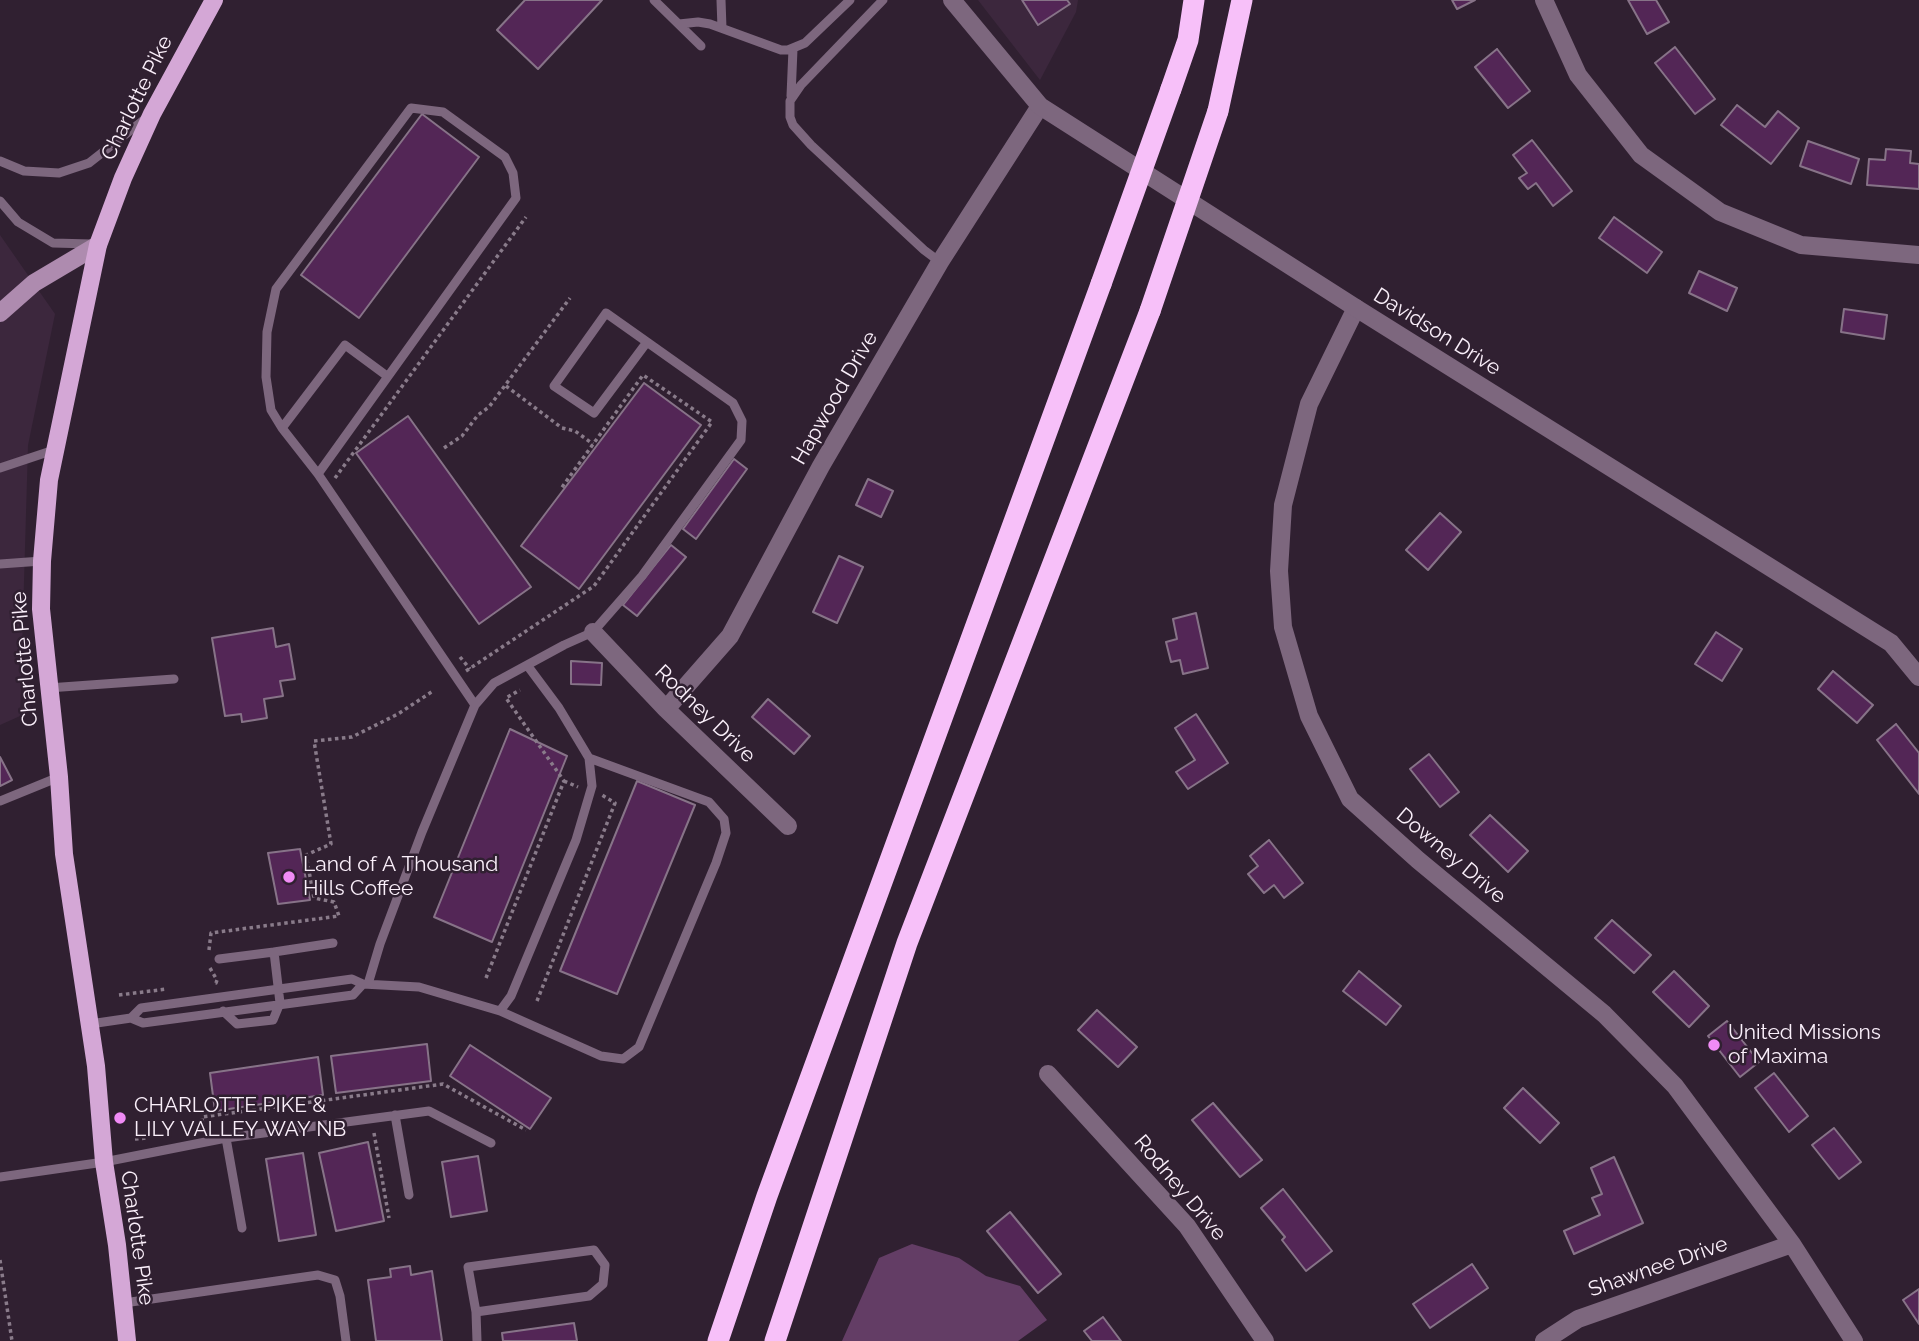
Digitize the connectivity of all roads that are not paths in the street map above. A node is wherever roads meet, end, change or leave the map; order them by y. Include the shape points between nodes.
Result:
1 (214, 0) edge
2 (654, 0) edge
3 (721, 0) edge
4 (850, 0) edge
5 (883, 0) edge
6 (952, 0) edge
7 (1194, 0) edge
8 (1242, 0) edge
9 (1545, 0) edge
10 (679, 24) junction
11 (722, 27) junction
12 (701, 46) dead end
13 (793, 49) junction
14 (790, 101) junction
15 (1041, 106) junction
16 (152, 114) junction
17 (0, 160) edge
18 (0, 201) edge
19 (98, 245) junction
20 (1919, 255) edge
21 (940, 262) junction
22 (1356, 308) junction
23 (0, 313) edge
24 (647, 342) junction
25 (387, 376) junction
26 (282, 428) junction
27 (54, 450) junction
28 (0, 468) edge
29 (318, 474) junction
30 (42, 561) junction
31 (0, 564) edge
32 (593, 632) junction
33 (527, 665) junction
34 (1919, 677) edge
35 (174, 679) dead end
36 (48, 688) junction
37 (475, 705) junction
38 (666, 709) junction
39 (589, 758) junction
40 (59, 777) junction
41 (0, 801) edge
42 (788, 826) dead end
43 (333, 943) dead end
44 (274, 952) junction
45 (214, 960) road end
46 (365, 984) junction
47 (278, 988) junction
48 (280, 1003) junction
49 (223, 1011) junction
50 (500, 1011) junction
51 (131, 1018) junction
52 (90, 1024) junction
53 (1048, 1074) dead end
54 (395, 1115) junction
55 (226, 1138) junction
56 (491, 1143) dead end
57 (104, 1162) junction
58 (0, 1177) edge
59 (409, 1195) dead end
60 (242, 1228) dead end
61 (1792, 1244) junction
62 (124, 1303) junction
63 (476, 1312) junction
64 (127, 1341) edge
65 (346, 1341) edge
66 (477, 1341) edge
67 (718, 1341) edge
68 (775, 1341) edge
69 (1265, 1341) edge
70 (1544, 1341) edge
71 (1854, 1341) edge

1 - 16 main road, Charlotte Pike
2 - 10 lane
3 - 11 lane
4 - 13 lane
5 - 14 lane
6 - 15 street, Davidson Drive
7 - 67 highway, bridge via 1188,40 1171,89
8 - 68 highway, bridge via 1218,111 1150,312 907,943
9 - 20 street via 1578,75 1641,155 1720,212 1801,245
10 - 11 lane
10 - 12 lane
11 - 13 lane via 780,50
13 - 14 lane
14 - 21 lane via 790,117 800,134
15 - 21 street, Hapwood Drive
15 - 22 street, Davidson Drive
16 - 17 lane via 89,163 59,173 24,171
16 - 19 main road, Charlotte Pike
18 - 19 lane via 18,222 53,243
19 - 23 main road via 34,284
19 - 27 main road, Charlotte Pike
21 - 38 street, Hapwood Drive via 821,466 730,636
22 - 34 street, Davidson Drive via 1891,643
22 - 61 street, Downey Drive via 1309,404 1283,505 1279,571 1283,627 1309,716 1350,799 1604,1014 1675,1086
24 - 24 lane via 606,313 554,386 594,413
24 - 32 lane via 733,403 743,421 741,440 642,576
25 - 26 lane via 345,345
25 - 26 lane via 516,198 513,173 505,157 443,112 411,108 276,289 267,332 266,377 271,410
25 - 29 lane
26 - 29 lane
27 - 28 lane
27 - 30 main road, Charlotte Pike
29 - 37 lane
30 - 31 lane
30 - 36 main road, Charlotte Pike
32 - 33 lane
32 - 38 street, Rodney Drive
33 - 37 lane via 494,684
33 - 39 lane
35 - 36 lane
36 - 40 main road, Charlotte Pike
37 - 46 lane
38 - 42 street, Rodney Drive
39 - 50 lane via 592,786 576,839 511,996
39 - 50 lane via 709,802 724,819 726,833 716,863 639,1047 623,1059 601,1056
40 - 41 lane
40 - 52 main road, Charlotte Pike via 64,854
43 - 44 lane
44 - 45 lane
44 - 47 lane
46 - 47 lane via 352,979
46 - 48 lane via 353,995
46 - 50 lane via 419,987
47 - 48 lane
47 - 51 lane via 141,1008
48 - 49 lane
48 - 49 lane via 272,1020 237,1024
49 - 51 lane via 143,1023
51 - 52 lane
52 - 57 main road, Charlotte Pike
53 - 69 street, Rodney Drive via 1187,1226
54 - 55 lane
54 - 56 lane via 429,1111
54 - 59 lane
55 - 57 lane
55 - 60 lane
57 - 58 lane
57 - 62 main road, Charlotte Pike
61 - 70 street, Shawnee Drive via 1577,1319
61 - 71 street, Downey Drive
62 - 64 main road, Charlotte Pike
62 - 65 lane via 318,1275 335,1279
63 - 63 lane via 468,1268 594,1250 605,1265 603,1284 589,1296
63 - 66 lane

